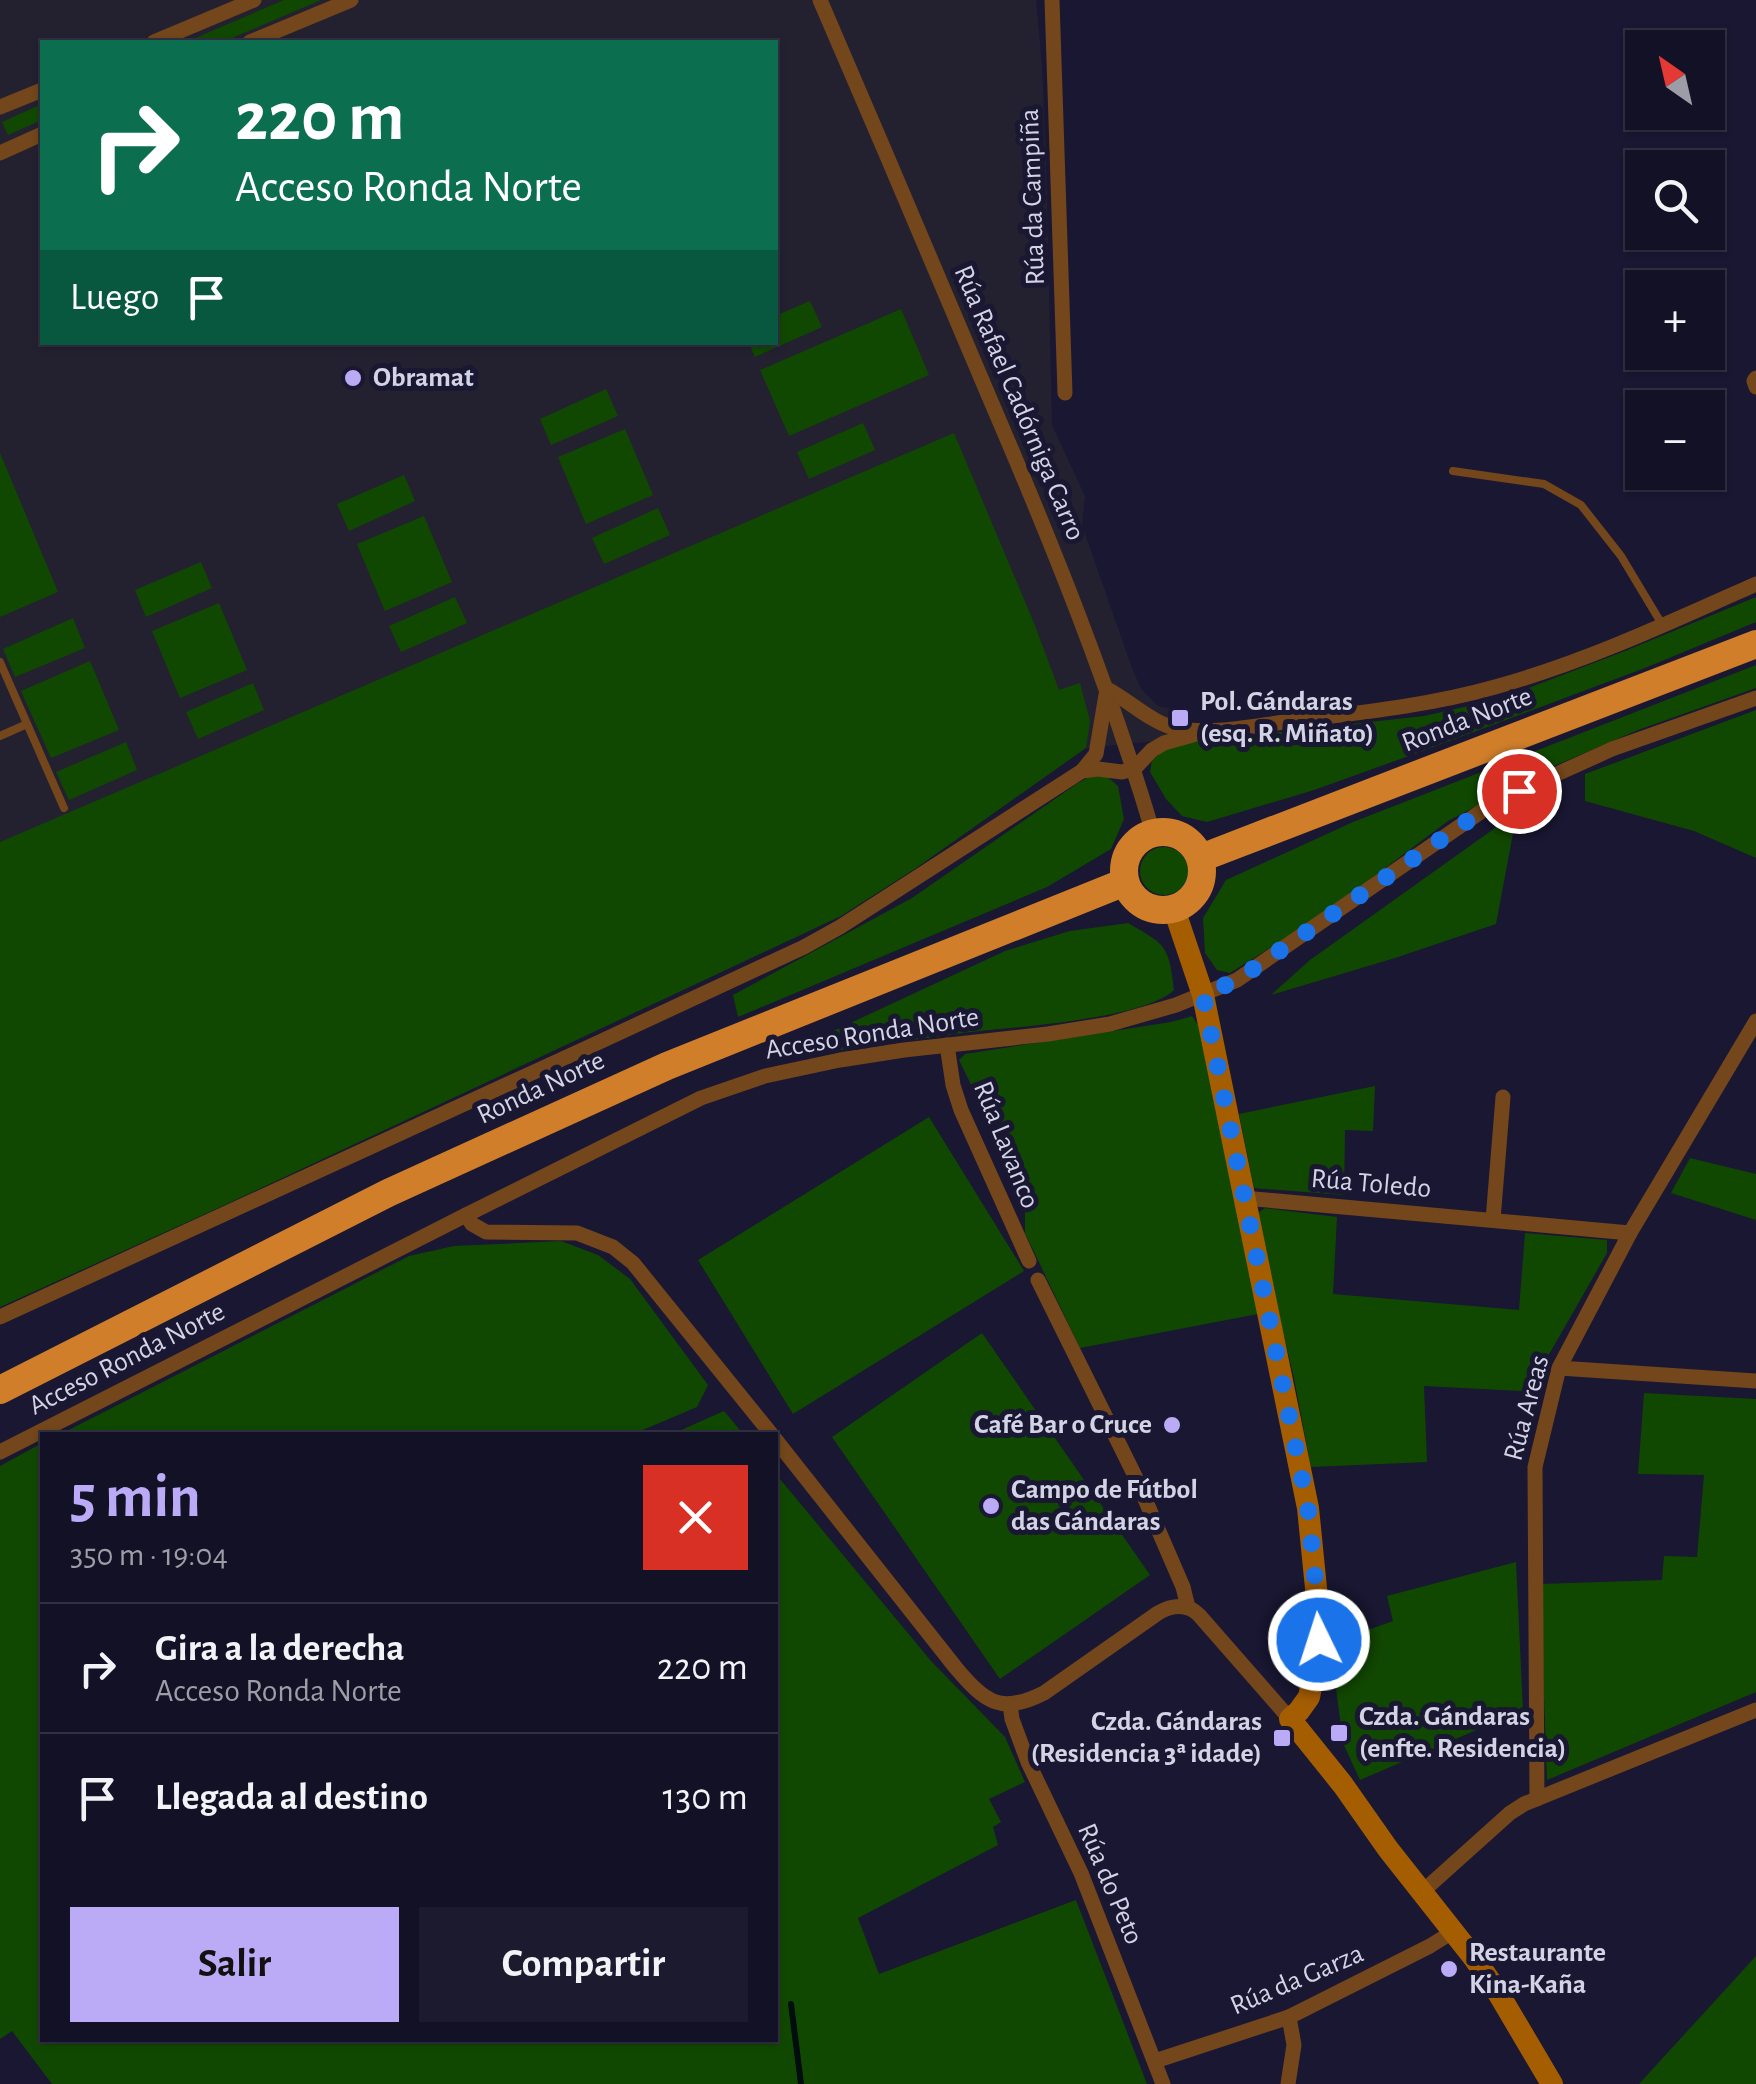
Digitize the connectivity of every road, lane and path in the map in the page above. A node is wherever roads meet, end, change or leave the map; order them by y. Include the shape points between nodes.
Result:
1 (254, 0) edge
2 (351, 0) edge
3 (820, 0) edge
4 (1052, 0) edge
5 (159, 40) edge
6 (255, 40) edge
7 (40, 91) edge
8 (0, 108) edge
9 (40, 135) edge
10 (0, 153) edge
11 (1756, 378) edge
12 (1756, 387) edge
13 (1066, 393) dead end
14 (1454, 471) dead end
15 (1756, 584) edge
16 (1663, 626) junction
17 (1756, 644) edge
18 (0, 662) edge
19 (1107, 688) junction
20 (1756, 698) edge
21 (27, 724) junction
22 (1212, 730) junction
23 (0, 736) edge
24 (1134, 769) junction
25 (1082, 771) junction
26 (64, 808) dead end
27 (1153, 833) junction
28 (1201, 858) junction
29 (1125, 882) junction
30 (1174, 909) junction
31 (1203, 995) junction
32 (1756, 1020) edge
33 (947, 1045) junction
34 (1504, 1097) dead end
35 (1244, 1198) junction
36 (466, 1215) junction
37 (1493, 1220) junction
38 (1630, 1232) junction
39 (1028, 1261) dead end
40 (1038, 1280) dead end
41 (0, 1317) edge
42 (1559, 1368) junction
43 (1756, 1381) edge
44 (0, 1390) edge
45 (769, 1432) edge
46 (778, 1443) edge
47 (0, 1452) edge
48 (1191, 1609) junction
49 (1010, 1704) junction
50 (1756, 1710) edge
51 (1290, 1719) junction
52 (1537, 1798) junction
53 (1422, 1892) junction
54 (1454, 1931) junction
55 (1290, 2016) junction
56 (1155, 2061) junction
57 (1162, 2084) edge
58 (1288, 2084) edge
59 (1552, 2084) edge

1 - 5 street
2 - 6 street
3 - 19 street, Rúa Rafael Cadórniga Carro via 1037,507
4 - 13 street, Rúa da Campiña
7 - 8 street
9 - 10 street
11 - 12 street
14 - 16 lane via 1544,484 1581,505
15 - 16 street
16 - 22 street via 1567,664 1456,696
17 - 28 highway, Ronda Norte
18 - 21 lane
19 - 22 street via 1176,728
19 - 24 street, Rúa Rafael Cadórniga Carro
19 - 25 street via 1096,754
20 - 31 street, Acceso Ronda Norte via 1612,749 1495,802 1237,980
21 - 23 lane
21 - 26 lane
22 - 24 street via 1164,743
24 - 25 street
24 - 27 street, Rúa Rafael Cadórniga Carro
25 - 41 street via 804,947
27 - 28 highway via 1187,839
27 - 29 highway via 1132,846
28 - 30 highway via 1201,884
29 - 30 highway via 1139,902
29 - 44 highway, Ronda Norte via 668,1066 388,1193
30 - 31 main road
31 - 33 street, Acceso Ronda Norte via 1110,1024
31 - 35 main road
32 - 38 street, Rúa Areas
33 - 36 street, Acceso Ronda Norte via 802,1068 701,1098
33 - 39 street, Rúa Lavanco via 961,1110
34 - 37 street
35 - 37 street, Rúa Toledo
35 - 51 main road via 1308,1508 1318,1608 1313,1684
36 - 45 street via 486,1232 577,1233 613,1246
36 - 47 street, Acceso Ronda Norte
37 - 38 street, Rúa Toledo
38 - 42 street, Rúa Areas
40 - 48 street via 1135,1476
42 - 43 street
42 - 52 street, Rúa Areas via 1534,1467
46 - 49 street via 971,1686
48 - 49 street via 1165,1609 1044,1693
48 - 51 street
49 - 56 street, Rúa do Peto via 1028,1762 1081,1873
50 - 52 street
51 - 53 main road
52 - 53 street via 1510,1813
53 - 54 main road
54 - 55 street, Rúa da Garza
54 - 59 main road
55 - 56 street, Rúa da Garza
55 - 58 street
56 - 57 street, Rúa do Peto

